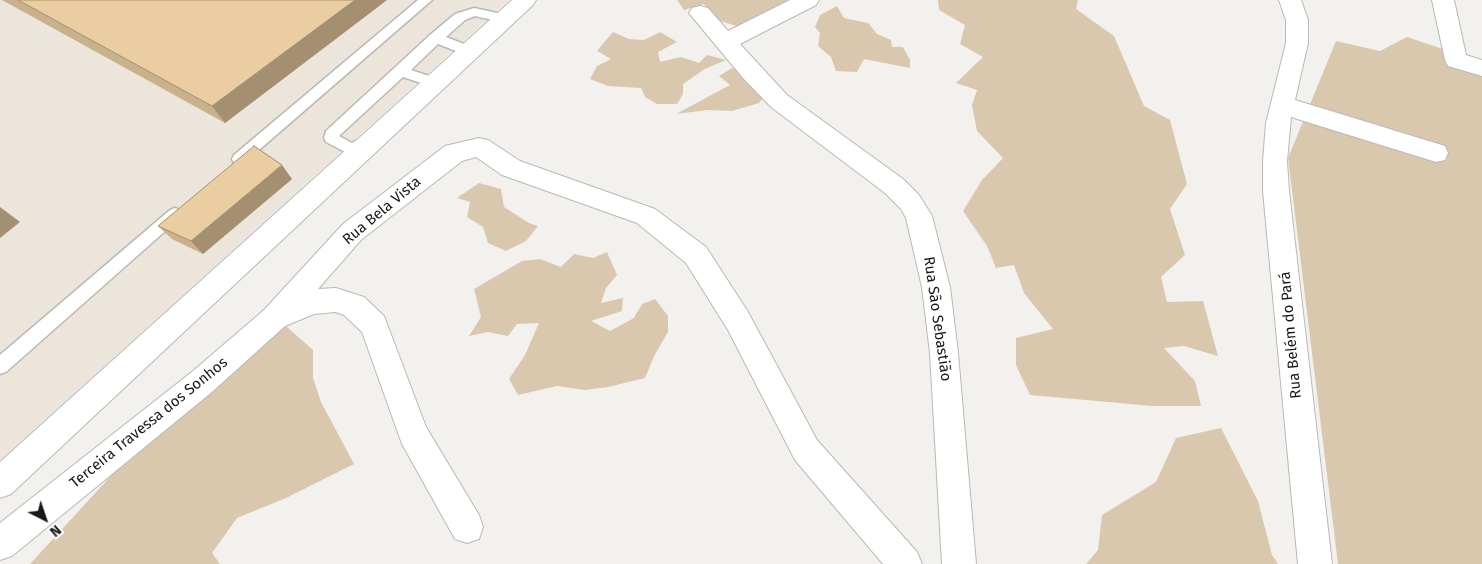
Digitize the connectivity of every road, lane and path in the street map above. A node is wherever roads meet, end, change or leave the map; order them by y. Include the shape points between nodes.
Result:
1 (426, 0) edge
2 (515, 0) edge
3 (526, 0) edge
4 (808, 0) edge
5 (1290, 0) edge
6 (1443, 0) edge
7 (700, 13) dead end
8 (497, 17) junction
9 (435, 38) junction
10 (726, 42) junction
11 (464, 49) junction
12 (1482, 68) edge
13 (400, 71) junction
14 (430, 81) junction
15 (1282, 105) junction
16 (1436, 153) dead end
17 (229, 168) edge
18 (184, 207) edge
19 (274, 319) junction
20 (0, 366) edge
21 (0, 483) edge
22 (467, 527) dead end
23 (0, 544) edge
24 (905, 564) edge
25 (959, 564) edge
26 (1315, 564) edge

1 - 17 lane
2 - 8 lane
3 - 21 street
4 - 10 street
5 - 15 street, Rua Belém do Pará via 1297,20 1297,43
6 - 12 street via 1456,60
7 - 10 street, Rua São Sebastião
8 - 9 lane via 474,12 466,14
8 - 11 lane
9 - 11 lane
9 - 13 lane
10 - 25 street, Rua São Sebastião via 779,101 894,186 919,216 936,287 944,353
11 - 14 lane
13 - 14 lane
13 - 14 lane via 334,130 331,138 353,150
15 - 16 street
15 - 26 street, Rua Belém do Pará via 1275,161 1276,191
18 - 20 lane
19 - 22 street via 311,302 336,300 354,306 374,325 413,434
19 - 23 street, Terceira Travessa dos Sonhos via 203,381
19 - 24 street, Rua Bela Vista via 352,232 454,153 479,147 511,168 646,216 696,255 738,320 806,450

